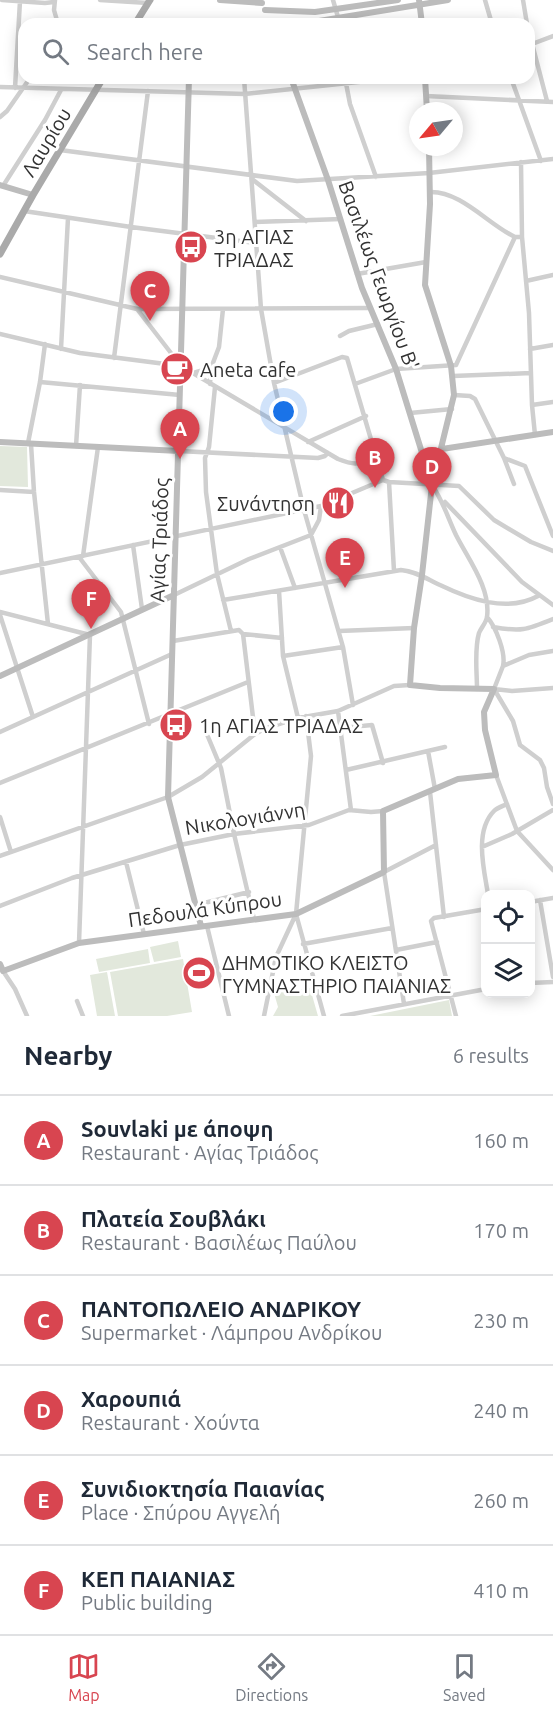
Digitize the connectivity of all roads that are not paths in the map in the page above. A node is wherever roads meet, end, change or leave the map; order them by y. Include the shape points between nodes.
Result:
1 (2, 0) edge
2 (99, 0) edge
3 (220, 0) edge
4 (333, 0) edge
5 (398, 0) edge
6 (447, 0) edge
7 (485, 0) edge
8 (523, 0) edge
9 (20, 1) edge
10 (55, 1) edge
11 (262, 1) edge
12 (149, 2) edge
13 (420, 2) edge
14 (265, 10) junction
15 (337, 10) junction
16 (19, 18) edge
17 (57, 18) edge
18 (139, 18) edge
19 (268, 18) edge
20 (339, 18) edge
21 (353, 18) edge
22 (422, 18) edge
23 (490, 18) edge
24 (526, 18) edge
25 (18, 36) edge
26 (553, 36) edge
27 (535, 43) edge
28 (535, 55) edge
29 (26, 84) edge
30 (100, 84) edge
31 (189, 84) edge
32 (244, 84) edge
33 (293, 84) edge
34 (324, 84) edge
35 (347, 84) edge
36 (425, 84) edge
37 (513, 84) edge
38 (0, 87) edge
39 (15, 88) junction
40 (24, 88) junction
41 (295, 88) junction
42 (61, 90) junction
43 (96, 90) junction
44 (148, 91) junction
45 (189, 92) junction
46 (245, 94) junction
47 (426, 96) junction
48 (519, 100) junction
49 (547, 101) junction
50 (426, 102) edge
51 (553, 102) edge
52 (0, 117) edge
53 (60, 150) junction
54 (429, 156) edge
55 (553, 159) edge
56 (139, 161) junction
57 (541, 161) junction
58 (521, 162) junction
59 (187, 167) junction
60 (429, 173) junction
61 (252, 177) junction
62 (376, 177) junction
63 (328, 180) junction
64 (2, 185) edge
65 (430, 192) junction
66 (33, 195) junction
67 (24, 211) junction
68 (68, 218) junction
69 (341, 219) junction
70 (306, 220) junction
71 (255, 222) junction
72 (131, 227) junction
73 (185, 233) junction
74 (515, 237) junction
75 (522, 237) junction
76 (256, 243) junction
77 (0, 255) edge
78 (426, 262) junction
79 (357, 274) junction
80 (553, 275) edge
81 (0, 277) edge
82 (526, 281) junction
83 (65, 291) junction
84 (121, 304) junction
85 (370, 308) junction
86 (137, 309) junction
87 (223, 309) junction
88 (261, 309) junction
89 (183, 310) junction
90 (378, 324) junction
91 (0, 334) edge
92 (340, 336) dead end
93 (45, 344) junction
94 (553, 345) edge
95 (61, 349) junction
96 (530, 349) junction
97 (114, 358) junction
98 (181, 366) junction
99 (451, 366) junction
100 (211, 369) junction
101 (396, 369) junction
102 (193, 373) junction
103 (531, 374) junction
104 (453, 376) junction
105 (40, 382) junction
106 (274, 383) junction
107 (210, 384) junction
108 (355, 384) junction
109 (80, 385) junction
110 (215, 387) junction
111 (180, 395) junction
112 (454, 395) junction
113 (553, 402) edge
114 (531, 405) junction
115 (452, 409) junction
116 (410, 413) junction
117 (366, 416) junction
118 (284, 429) junction
119 (553, 432) edge
120 (535, 435) junction
121 (495, 440) junction
122 (0, 442) edge
123 (308, 442) junction
124 (30, 443) junction
125 (76, 446) junction
126 (98, 447) junction
127 (442, 448) junction
128 (179, 451) junction
129 (207, 453) junction
130 (328, 453) junction
131 (375, 454) junction
132 (291, 457) junction
133 (504, 458) junction
134 (386, 481) junction
135 (514, 484) dead end
136 (432, 486) junction
137 (0, 490) edge
138 (34, 492) junction
139 (442, 499) junction
140 (321, 506) junction
141 (304, 510) junction
142 (210, 528) junction
143 (311, 535) junction
144 (176, 536) junction
145 (553, 536) edge
146 (133, 545) junction
147 (280, 547) junction
148 (553, 551) edge
149 (81, 556) junction
150 (41, 564) junction
151 (394, 571) junction
152 (0, 573) edge
153 (217, 574) junction
154 (422, 575) junction
155 (325, 582) junction
156 (295, 588) junction
157 (279, 591) junction
158 (174, 595) junction
159 (538, 596) junction
160 (224, 600) junction
161 (486, 602) junction
162 (553, 605) edge
163 (142, 609) junction
164 (0, 613) edge
165 (487, 617) junction
166 (123, 618) junction
167 (553, 619) edge
168 (48, 624) junction
169 (493, 627) junction
170 (414, 628) junction
171 (339, 630) junction
172 (231, 631) junction
173 (243, 634) junction
174 (90, 635) junction
175 (282, 638) junction
176 (173, 640) junction
177 (343, 647) junction
178 (553, 651) edge
179 (172, 654) junction
180 (283, 656) junction
181 (502, 666) junction
182 (17, 669) junction
183 (136, 671) junction
184 (0, 676) edge
185 (248, 682) junction
186 (410, 685) junction
187 (553, 688) edge
188 (477, 689) junction
189 (494, 689) junction
190 (88, 693) junction
191 (353, 705) junction
192 (338, 711) junction
193 (170, 716) junction
194 (306, 716) junction
195 (33, 717) junction
196 (298, 718) junction
197 (148, 724) junction
198 (341, 728) junction
199 (0, 732) edge
200 (206, 732) dead end
201 (255, 734) junction
202 (445, 747) dead end
203 (86, 750) junction
204 (428, 751) junction
205 (383, 763) junction
206 (220, 764) junction
207 (346, 770) junction
208 (496, 774) junction
209 (0, 783) edge
210 (433, 791) junction
211 (168, 797) junction
212 (507, 804) junction
213 (553, 804) edge
214 (351, 810) junction
215 (553, 810) edge
216 (383, 811) junction
217 (0, 817) edge
218 (303, 825) junction
219 (83, 827) junction
220 (517, 831) junction
221 (234, 834) junction
222 (180, 845) junction
223 (436, 845) junction
224 (483, 847) junction
225 (11, 852) junction
226 (0, 856) edge
227 (126, 862) junction
228 (553, 870) edge
229 (384, 872) junction
230 (81, 876) junction
231 (487, 890) edge
232 (249, 892) junction
233 (553, 897) edge
234 (540, 900) junction
235 (535, 901) edge
236 (196, 905) junction
237 (0, 906) edge
238 (481, 910) edge
239 (296, 914) junction
240 (444, 917) junction
241 (255, 919) junction
242 (204, 926) junction
243 (392, 928) junction
244 (144, 934) junction
245 (437, 942) junction
246 (79, 943) junction
247 (303, 944) junction
248 (396, 950) junction
249 (0, 964) edge
250 (3, 971) junction
251 (553, 977) edge
252 (553, 982) edge
253 (535, 984) edge
254 (481, 989) edge
255 (452, 995) junction
256 (77, 1002) dead end
257 (404, 1004) junction
258 (27, 1016) edge
259 (83, 1016) edge
260 (230, 1016) edge
261 (264, 1016) edge
262 (324, 1016) edge
263 (342, 1016) edge
264 (456, 1016) edge

1 - 9 street
2 - 12 street
3 - 11 street
4 - 15 street
5 - 15 street
6 - 13 street
7 - 23 street
8 - 24 street
9 - 10 street
9 - 16 street
10 - 17 street
11 - 14 street
12 - 18 main road
13 - 21 street
13 - 22 street
14 - 15 street
14 - 19 street
15 - 20 street
25 - 39 street
26 - 27 street
28 - 49 street
29 - 40 street
30 - 43 main road, Λαυρίου
31 - 45 street, Αγίας Τριάδος
32 - 46 street
33 - 41 street, Βασιλέως Γεωργίου Β'
34 - 41 street
35 - 62 street
36 - 47 street
37 - 48 street
38 - 39 street
39 - 40 street
40 - 42 street
40 - 52 street
41 - 46 street
41 - 63 street, Βασιλέως Γεωργίου Β'
42 - 43 street
42 - 64 street
43 - 44 street
43 - 53 main road, Λαυρίου
44 - 45 street
44 - 56 street
45 - 46 street
45 - 59 street, Αγίας Τριάδος
46 - 61 street
47 - 48 street
47 - 50 street
48 - 49 street
48 - 57 street
49 - 51 street
53 - 56 street
53 - 66 main road, Λαυρίου
54 - 60 street
55 - 57 street
56 - 59 street
56 - 72 street
57 - 58 street
58 - 60 street
58 - 75 street
59 - 61 street
59 - 73 street, Αγίας Τριάδος
60 - 62 street
60 - 65 street
61 - 63 street
61 - 70 street
61 - 71 street
62 - 63 street
63 - 69 street, Βασιλέως Γεωργίου Β'
64 - 66 street
65 - 74 street via 445,194
65 - 78 street
66 - 67 main road, Λαυρίου
67 - 68 street
67 - 77 main road, Λαυρίου
68 - 72 street
68 - 83 street
69 - 70 street
69 - 79 street, Βασιλέως Γεωργίου Β'
70 - 71 street
71 - 76 street
72 - 73 street
72 - 84 street
73 - 76 street
73 - 89 street, Αγίας Τριάδος
74 - 75 street
74 - 99 street via 459,363
75 - 82 street
76 - 88 street
78 - 79 street
78 - 99 street via 425,285
79 - 85 street, Βασιλέως Γεωργίου Β'
80 - 82 street
81 - 83 street
82 - 96 street
83 - 84 street
83 - 95 street
84 - 86 street
84 - 97 street
85 - 88 street
85 - 90 street, Βασιλέως Γεωργίου Β'
86 - 89 street
86 - 98 street
87 - 88 street
87 - 89 street
87 - 100 street via 219,347
88 - 106 street
89 - 98 street, Αγίας Τριάδος
90 - 92 street
90 - 101 street, Βασιλέως Γεωργίου Β'
91 - 93 street
93 - 95 street
93 - 105 street
94 - 96 street
95 - 97 street
96 - 103 street
97 - 98 street
98 - 102 street
98 - 111 street, Αγίας Τριάδος
99 - 101 street
99 - 104 street
100 - 102 street
100 - 107 street
101 - 108 street
101 - 116 street, Βασιλέως Γεωργίου Β'
102 - 107 street
103 - 104 street
103 - 114 street
104 - 112 street
105 - 109 street
105 - 124 street
106 - 108 street via 342,357 347,358
106 - 118 street
107 - 110 street
108 - 117 street
109 - 111 street
109 - 125 street
110 - 118 street
110 - 129 street
111 - 128 street, Αγίας Τριάδος
112 - 115 street
112 - 121 street via 474,398
113 - 114 street
114 - 120 street
115 - 116 street
115 - 127 street
116 - 136 street, Βασιλέως Γεωργίου Β'
117 - 123 street
117 - 131 street
118 - 123 street
118 - 132 street
119 - 120 street
120 - 121 street
121 - 127 street
121 - 133 street
122 - 124 street
123 - 130 street
124 - 125 street
124 - 138 street
125 - 126 street
126 - 128 street
126 - 149 street
127 - 136 street
128 - 129 street
128 - 144 street, Αγίας Τριάδος
129 - 132 street
129 - 142 street
130 - 131 street via 352,465
130 - 132 street via 318,458
131 - 134 street
132 - 141 street
133 - 135 street
133 - 145 street via 525,466
134 - 136 street
134 - 140 street
134 - 151 street
136 - 139 street
136 - 148 street via 459,486 494,520
136 - 154 street
137 - 138 street
138 - 150 street
139 - 159 street
139 - 161 street
140 - 141 street
140 - 143 street
141 - 142 street
141 - 143 street
142 - 144 street
142 - 153 street
143 - 147 street
143 - 155 street
144 - 146 street
144 - 158 street, Αγίας Τριάδος
146 - 149 street
146 - 163 street
147 - 153 street
147 - 156 street
149 - 150 street
149 - 166 street
150 - 152 street
150 - 168 street
151 - 154 street
151 - 155 street
153 - 158 street
153 - 160 street
154 - 161 street
154 - 170 street
155 - 156 street
155 - 171 street
156 - 157 street
157 - 160 street
157 - 175 street
158 - 163 street
158 - 176 street, Αγίας Τριάδος
159 - 161 street via 523,602
159 - 162 street
160 - 172 street
161 - 165 street
163 - 166 street
164 - 168 street
164 - 182 street
165 - 169 street
165 - 188 street via 478,636
166 - 174 street
166 - 183 street
167 - 169 street via 522,630
168 - 174 street
169 - 181 street via 502,651
170 - 171 street
170 - 186 street
171 - 177 street
172 - 173 street
172 - 176 street
173 - 175 street
173 - 185 street
174 - 182 street
174 - 190 street
175 - 180 street
176 - 179 street, Αγίας Τριάδος
177 - 180 street
177 - 191 street
178 - 181 street
179 - 183 street
179 - 193 street, Αγίας Τριάδος
180 - 196 street
181 - 189 street
182 - 184 street
182 - 195 street
183 - 190 street
183 - 197 street
185 - 193 street
185 - 201 street
186 - 188 street
186 - 191 street via 394,686
187 - 189 street
188 - 189 street
189 - 208 street via 484,712
189 - 213 street via 513,721 520,745 540,760
190 - 195 street
190 - 203 street
191 - 192 street
192 - 194 street
192 - 198 street
193 - 197 street
193 - 211 street, Αγίας Τριάδος
194 - 196 street
194 - 218 street via 310,756
195 - 199 street
196 - 201 street
197 - 203 street
198 - 205 street via 372,725
198 - 207 street
200 - 206 street
201 - 206 street
202 - 204 street
203 - 209 street
203 - 219 street
204 - 205 street
204 - 210 street
205 - 207 street
206 - 211 street
206 - 221 street
207 - 214 street
208 - 210 street, Νικολογιάννη via 458,779
208 - 212 street
210 - 216 street, Νικολογιάννη
210 - 223 street
211 - 219 street
211 - 222 street, Αγίας Τριάδος
212 - 220 street
212 - 224 street via 494,812 483,833
214 - 216 street, Νικολογιάννη
214 - 218 street, Νικολογιάννη
215 - 220 street
216 - 229 street
217 - 225 street
218 - 221 street, Νικολογιάννη
218 - 239 street
219 - 225 street
219 - 230 street
220 - 224 street
220 - 228 street
221 - 222 street, Νικολογιάννη
221 - 232 street
222 - 227 street, Νικολογιάννη
222 - 236 street, Αγίας Τριάδος
223 - 229 street, Πεδουλά Κύπρου
223 - 240 street
224 - 231 street
225 - 226 street
227 - 230 street, Νικολογιάννη
227 - 244 street
229 - 239 street, Πεδουλά Κύπρου
229 - 243 street
230 - 237 street, Νικολογιάννη
230 - 246 street
232 - 236 street
232 - 241 street
233 - 234 street
234 - 235 street
234 - 251 street
236 - 242 street, Αγίας Τριάδος
238 - 240 street
239 - 241 street, Πεδουλά Κύπρου
239 - 247 street
239 - 261 street via 276,957
240 - 245 street via 434,918 431,923
241 - 242 street, Πεδουλά Κύπρου
242 - 244 street, Πεδουλά Κύπρου
242 - 260 street
243 - 247 street
243 - 248 street
244 - 246 street, Πεδουλά Κύπρου
245 - 248 street
245 - 255 street
246 - 250 street, Πεδουλά Κύπρου
247 - 262 street
248 - 257 street
249 - 250 street
250 - 258 street
252 - 253 street
254 - 255 street
255 - 257 street
255 - 264 street
256 - 259 street
257 - 263 street

